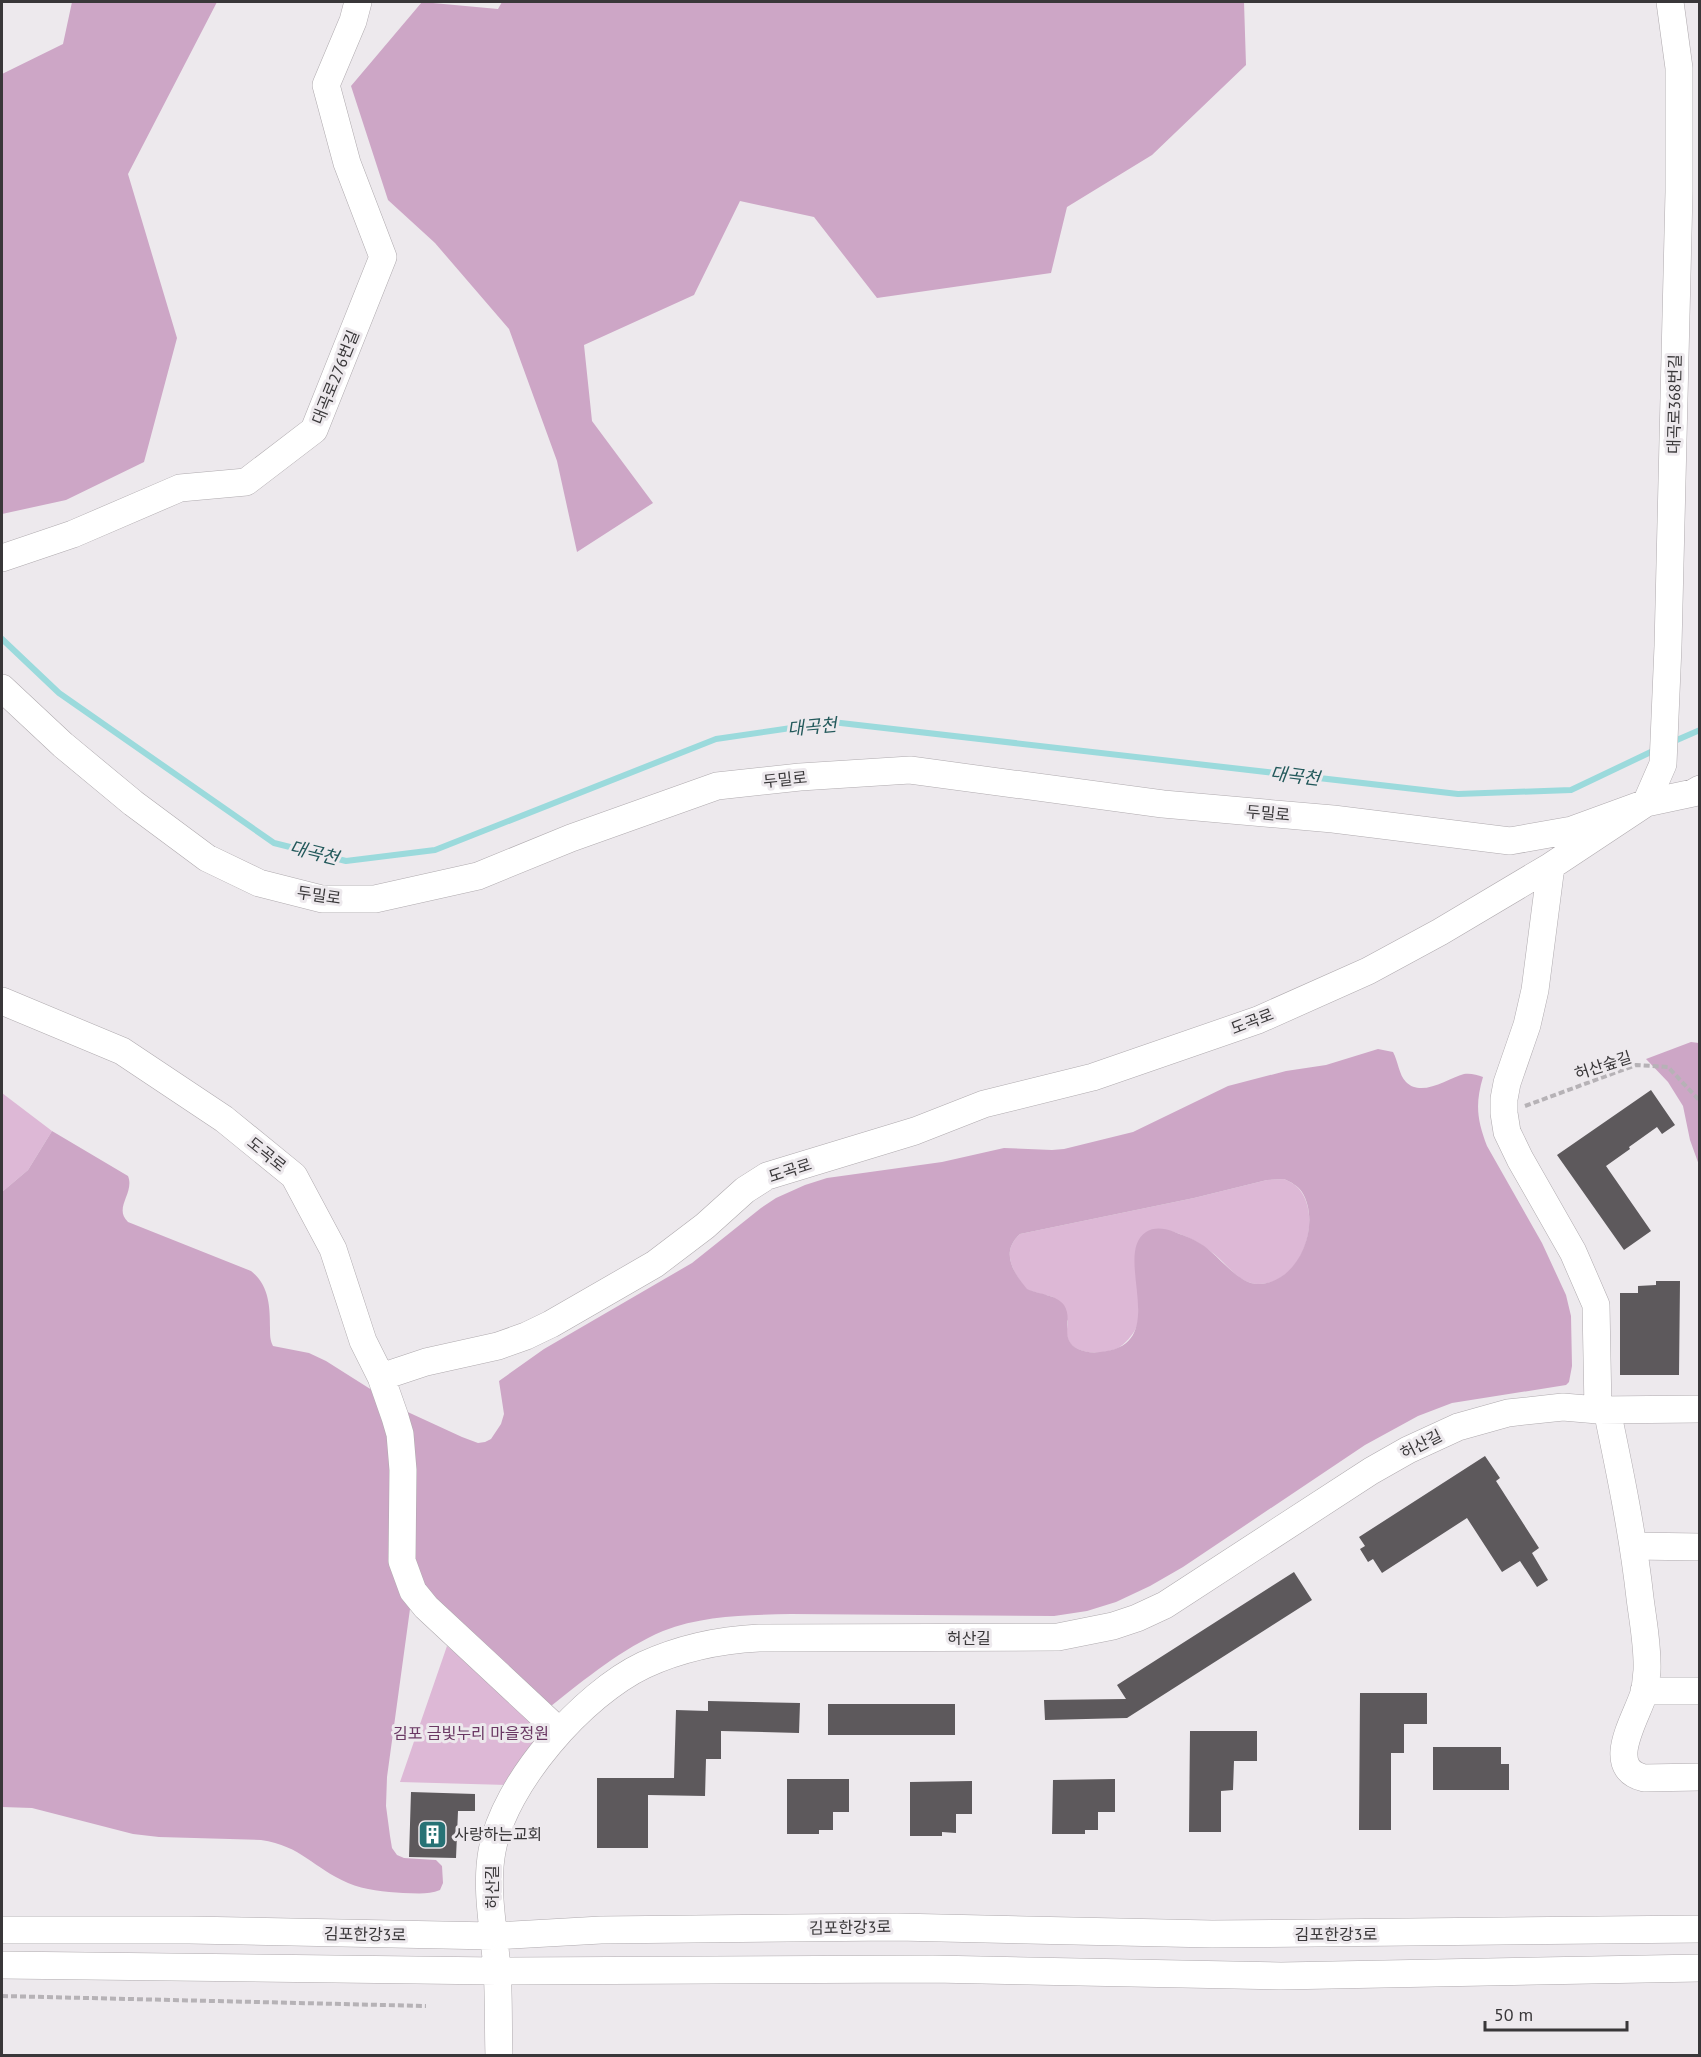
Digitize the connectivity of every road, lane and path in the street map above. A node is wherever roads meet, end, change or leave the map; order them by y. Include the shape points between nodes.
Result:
1 (358, 2) edge
2 (1670, 2) edge
3 (2, 558) edge
4 (2, 688) edge
5 (1700, 789) edge
6 (1646, 803) junction
7 (1551, 866) junction
8 (2, 1001) edge
9 (1700, 1101) edge
10 (1504, 1113) junction
11 (381, 1377) junction
12 (1700, 1409) edge
13 (1603, 1410) junction
14 (1634, 1546) junction
15 (1700, 1546) edge
16 (1644, 1691) junction
17 (1700, 1691) edge
18 (559, 1731) junction
19 (1700, 1777) edge
20 (1700, 1929) edge
21 (2, 1930) edge
22 (493, 1936) junction
23 (2, 1965) edge
24 (1700, 1968) edge
25 (497, 1971) junction
26 (2, 1996) edge
27 (426, 2006) dead end
28 (499, 2055) edge

1 - 3 street, 대곡로276번길 via 326,85 347,164 383,257 314,430 246,482 180,488 73,534
2 - 6 street, 대곡로368번길 via 1679,68 1679,192 1668,646 1663,760
4 - 6 street, 두밀로 via 63,745 207,858 259,883 322,899 375,899 478,876 717,786 800,777 910,770 1163,804 1333,819 1510,841 1572,830
5 - 6 street, 도곡로
6 - 7 street, 도곡로
7 - 10 street via 1535,990 1507,1083
7 - 11 street, 도곡로 via 1368,971 1258,1020 1093,1077 984,1104 915,1131 766,1176 655,1264 551,1324 498,1346
8 - 11 street, 도곡로 via 122,1051 224,1119 294,1176 333,1249 363,1341
9 - 10 path, 허산숲길 via 1668,1067 1636,1065
10 - 13 street via 1507,1132 1573,1252 1596,1305
11 - 18 street via 400,1434 402,1561 413,1591
12 - 13 street, 허산길
13 - 14 street
13 - 18 street, 허산길 via 1563,1407 1508,1413 1436,1436 1371,1471 1165,1605 1113,1626 1058,1637 759,1638 713,1642 642,1666
14 - 15 street
14 - 16 street via 1646,1653
16 - 17 street
16 - 19 street via 1625,1744 1625,1765 1635,1776 1644,1778
18 - 22 street, 허산길 via 517,1790 496,1835 490,1869
20 - 22 street, 김포한강3로 via 1212,1934 897,1927 601,1930
21 - 22 street, 김포한강3로
22 - 25 street, 허산길
23 - 25 street
24 - 25 street via 1281,1976 933,1969
25 - 28 street, 허산길
26 - 27 path

